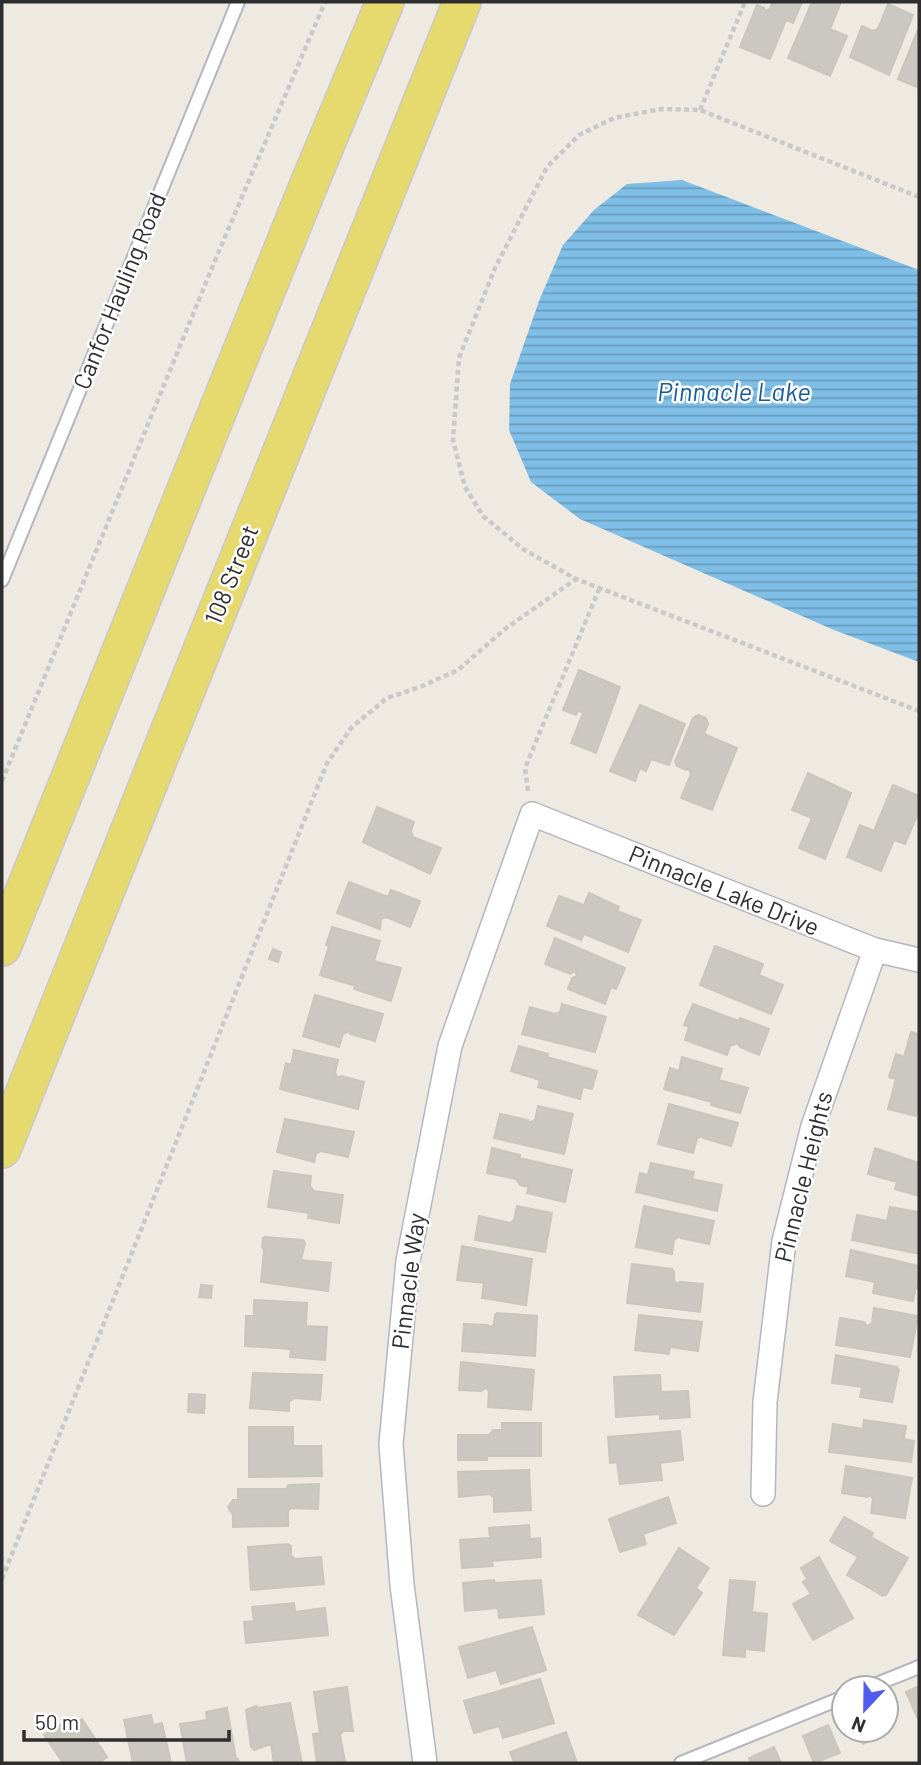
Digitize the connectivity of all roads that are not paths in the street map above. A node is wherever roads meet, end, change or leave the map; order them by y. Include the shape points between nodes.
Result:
1 (238, 2) edge
2 (385, 2) edge
3 (463, 2) edge
4 (2, 580) edge
5 (532, 814) joint
6 (2, 947) edge
7 (875, 950) junction
8 (919, 960) edge
9 (2, 1149) edge
10 (763, 1494) dead end
11 (919, 1667) edge
12 (900, 1675) edge
13 (830, 1703) edge
14 (425, 1763) edge
15 (681, 1763) edge

1 - 4 lane, Canfor Hauling Road
2 - 6 main road
3 - 9 main road, 108 Street
5 - 7 street, Pinnacle Lake Drive
5 - 14 street, Pinnacle Way via 450,1046 408,1261 391,1444 402,1585
7 - 8 street, Pinnacle Lake Drive
7 - 10 street, Pinnacle Heights via 813,1126 784,1241 765,1402
11 - 12 lane
13 - 15 lane

